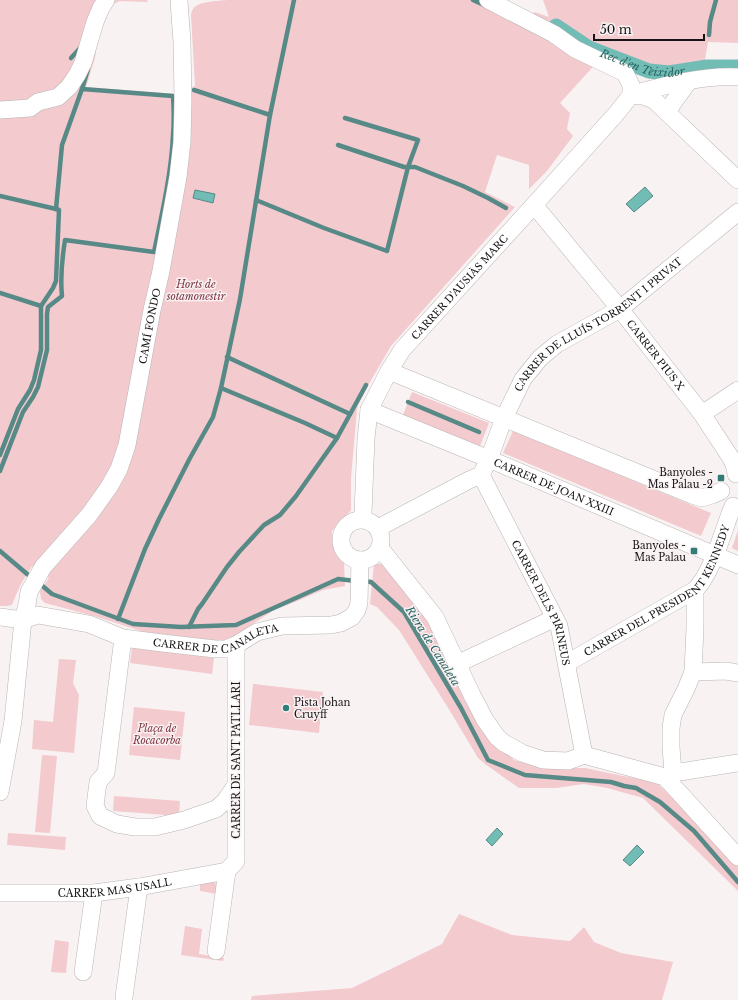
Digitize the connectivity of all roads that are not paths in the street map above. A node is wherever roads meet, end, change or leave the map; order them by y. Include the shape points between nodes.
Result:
1 (106, 0) edge
2 (169, 0) edge
3 (178, 0) edge
4 (184, 0) edge
5 (488, 0) edge
6 (738, 76) edge
7 (688, 82) junction
8 (631, 95) junction
9 (0, 110) edge
10 (667, 112) junction
11 (738, 180) edge
12 (534, 205) junction
13 (738, 212) edge
14 (620, 309) junction
15 (389, 371) junction
16 (738, 390) edge
17 (369, 410) junction
18 (702, 414) junction
19 (504, 418) junction
20 (489, 459) junction
21 (737, 474) edge
22 (481, 475) junction
23 (721, 491) junction
24 (736, 506) edge
25 (365, 521) junction
26 (380, 548) junction
27 (715, 555) junction
28 (360, 560) junction
29 (738, 565) edge
30 (695, 590) junction
31 (0, 617) edge
32 (556, 618) junction
33 (23, 620) junction
34 (123, 638) junction
35 (236, 646) junction
36 (566, 663) junction
37 (457, 664) junction
38 (693, 672) junction
39 (738, 673) edge
40 (6, 720) edge
41 (584, 756) junction
42 (738, 763) edge
43 (669, 775) junction
44 (236, 785) junction
45 (0, 786) edge
46 (738, 857) edge
47 (227, 871) junction
48 (139, 887) junction
49 (0, 893) edge
50 (94, 893) junction
51 (216, 951) dead end
52 (83, 972) dead end
53 (124, 997) dead end

1 - 9 street via 95,22 77,75 69,87 58,97 38,102 30,108
2 - 3 street
3 - 4 street
3 - 33 street, CAMÍ FONDO via 183,100 179,170 128,445 109,487 43,567 29,592
5 - 8 street via 554,34 575,49 626,73 631,85
6 - 7 street
7 - 8 street
7 - 10 street
8 - 10 street via 654,100
8 - 12 street, CARRER D'AUSIÀS MARC
10 - 11 street
12 - 14 street, CARRER PIUS X
12 - 15 street, CARRER D'AUSIÀS MARC via 402,350
13 - 14 street, CARRER DE LLUÍS TORRENT I PRIVAT
14 - 18 street, CARRER PIUS X
14 - 19 street, CARRER DE LLUÍS TORRENT I PRIVAT via 556,344 540,358 523,379
15 - 17 street, CARRER D'AUSIÀS MARC
15 - 19 street
16 - 18 street
17 - 20 street, CARRER DE JOAN XXIII
17 - 25 street, CARRER D'AUSIÀS MARC
18 - 21 street, CARRER PIUS X via 731,458
19 - 20 street, CARRER DE LLUÍS TORRENT I PRIVAT
19 - 23 street via 692,495 702,498
20 - 22 street
20 - 27 street, CARRER DE JOAN XXIII
21 - 23 street via 726,479
22 - 25 street
22 - 32 street, CARRER DELS PIRINEUS
23 - 24 street via 726,502
24 - 27 street, CARRER DEL PRESIDENT KENNEDY
25 - 26 street via 382,537
25 - 28 street via 348,524 340,540 344,552
26 - 28 street via 372,558
26 - 37 street via 435,617
27 - 29 street, CARRER DE JOAN XXIII
27 - 30 street, CARRER DEL PRESIDENT KENNEDY via 704,579
28 - 35 street, CARRER DE CANALETA via 359,603 352,617 331,625 282,626 257,632
30 - 36 street, CARRER DEL PRESIDENT KENNEDY
30 - 38 street
31 - 33 street
32 - 36 street, CARRER DELS PIRINEUS
32 - 37 street
33 - 34 street, CARRER DE CANALETA via 38,615 67,620 89,624
33 - 40 street, CAMÍ FONDO
34 - 35 street, CARRER DE CANALETA via 215,649
34 - 44 street via 106,774 98,782 95,806 100,816 117,824 155,827 216,809
35 - 44 street, CARRER DE SANT PATLLARI
36 - 41 street, CARRER DELS PIRINEUS
37 - 41 street via 485,720 504,743 543,760 568,761
38 - 39 street
38 - 43 street via 674,715
40 - 45 street, CAMÍ FONDO
41 - 43 street
42 - 43 street
43 - 46 street via 695,810
44 - 47 street, CARRER DE SANT PATLLARI via 236,861
47 - 48 street, CARRER MAS USALL
47 - 51 street
48 - 50 street, CARRER MAS USALL
48 - 53 street
49 - 50 street, CARRER MAS USALL
50 - 52 street

